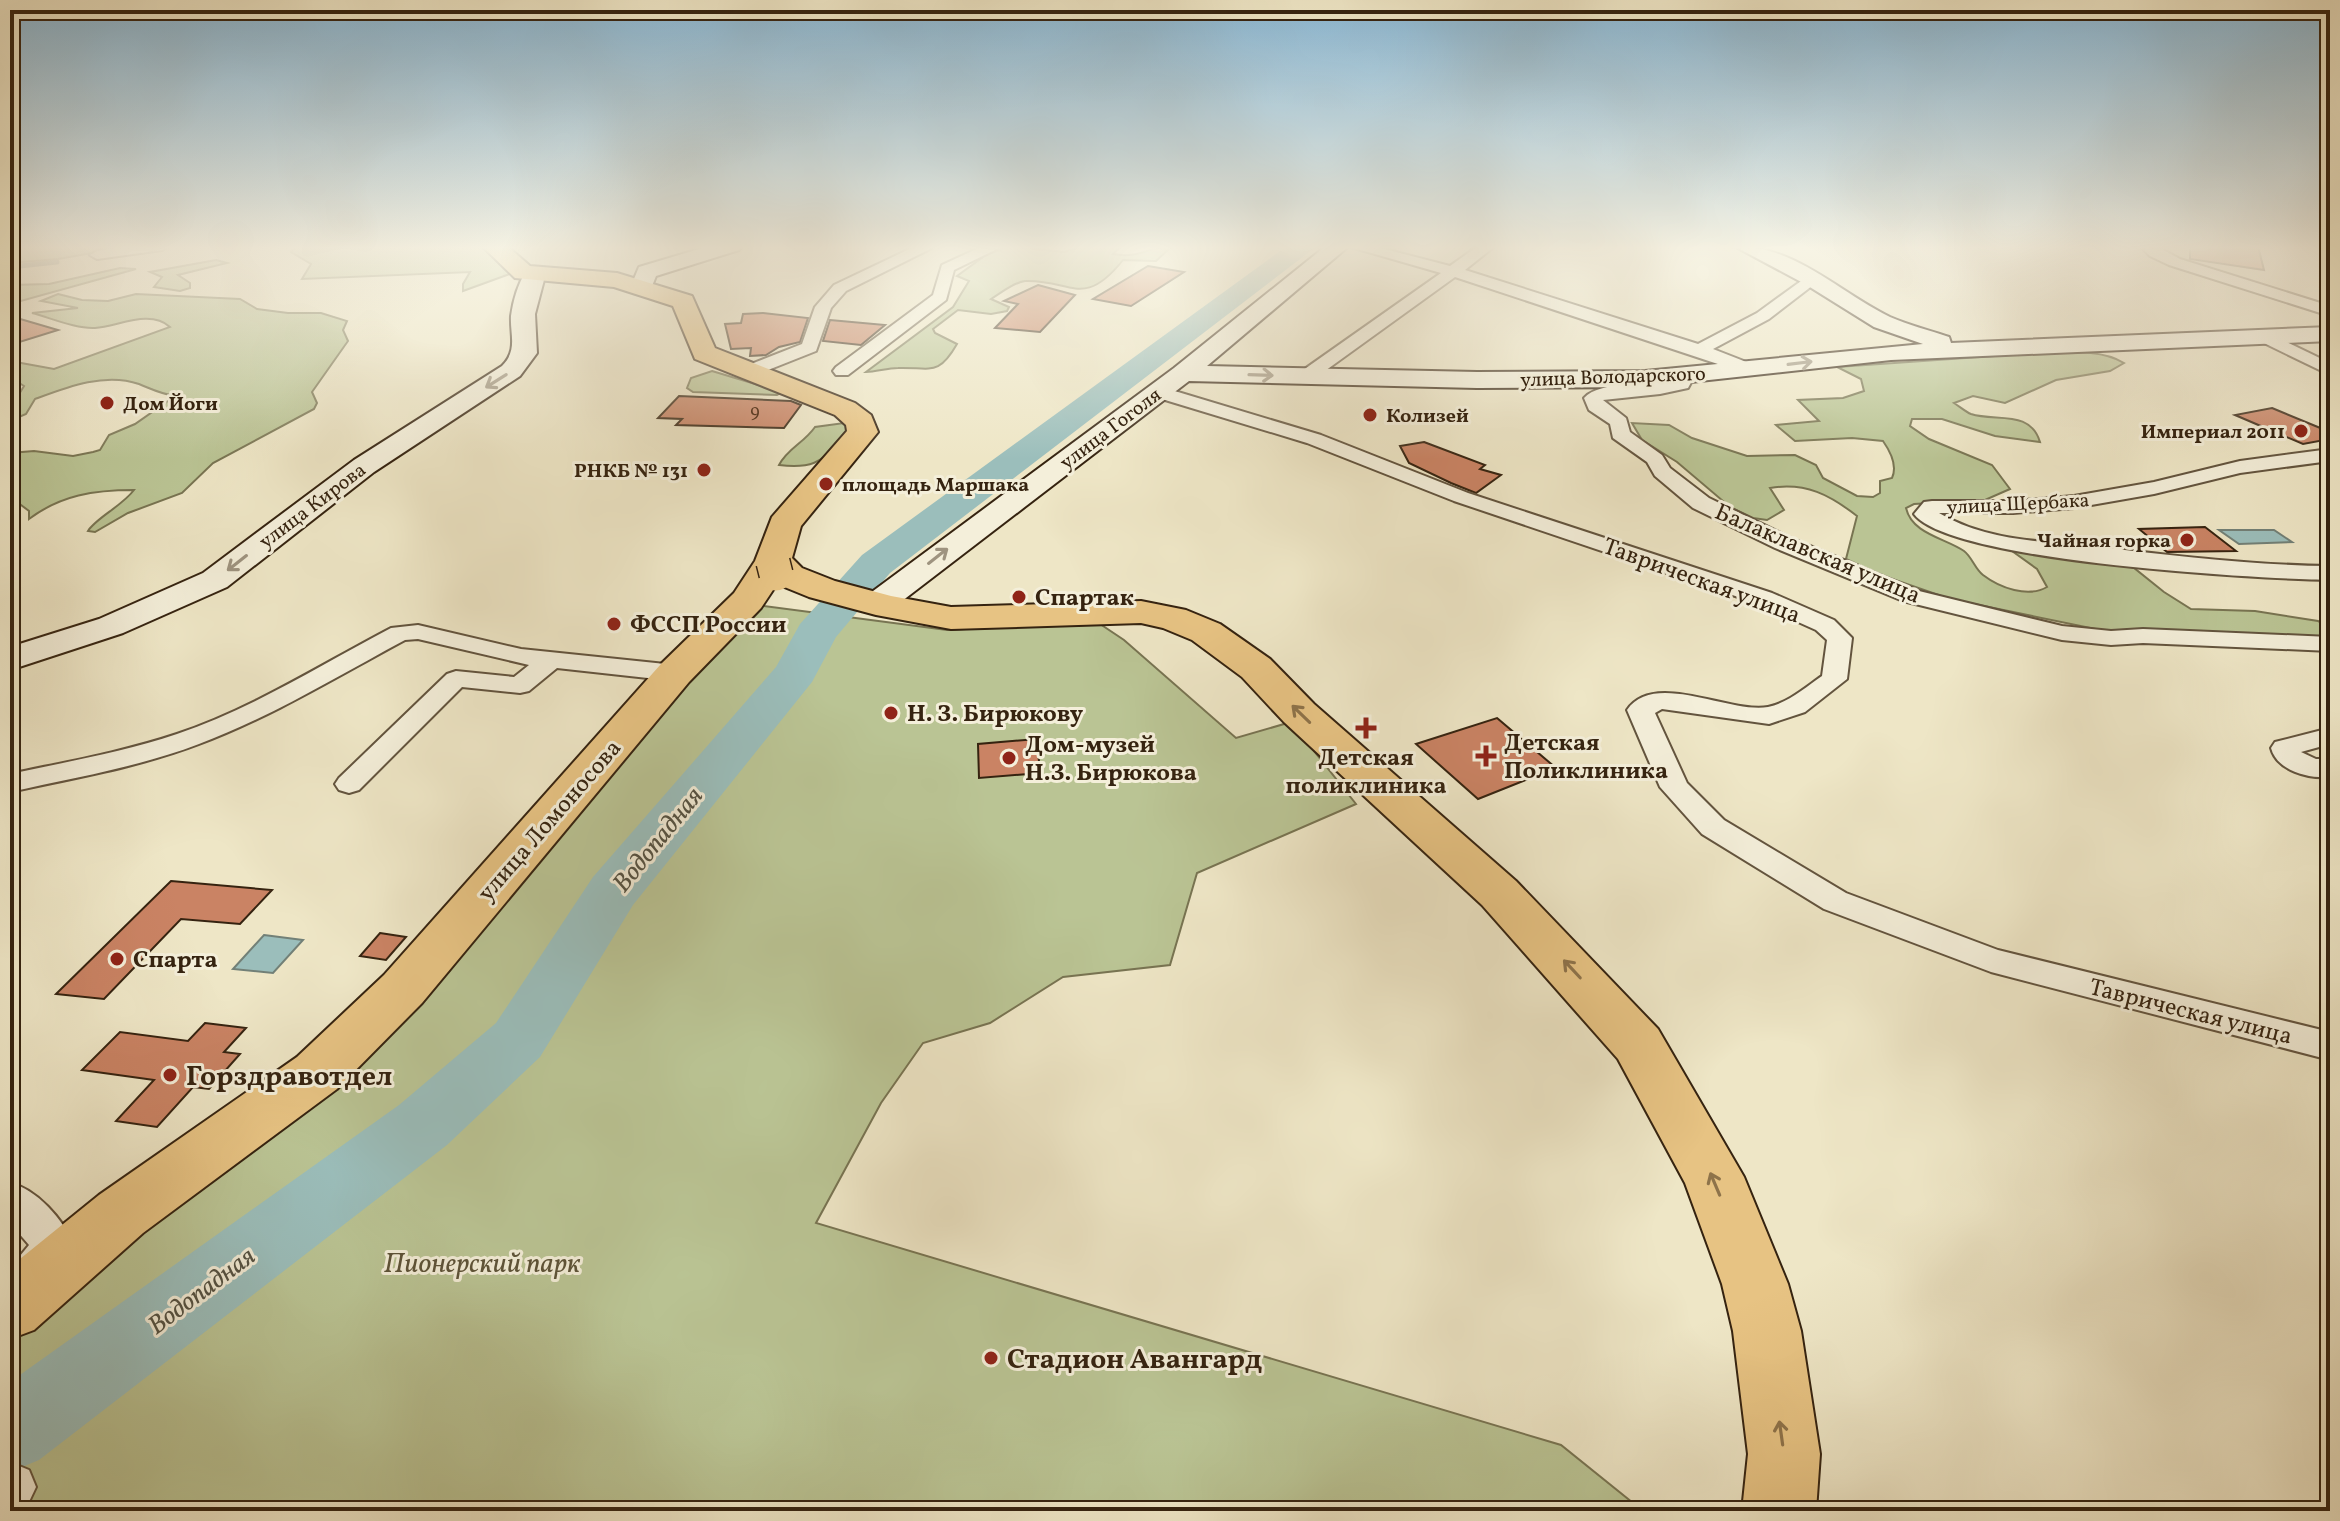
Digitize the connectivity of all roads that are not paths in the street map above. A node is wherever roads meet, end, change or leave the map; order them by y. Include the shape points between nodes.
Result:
1 (523, 317) edge
2 (693, 317) edge
3 (703, 317) edge
4 (820, 317) edge
5 (915, 317) edge
6 (1252, 317) edge
7 (1391, 317) edge
8 (1596, 317) edge
9 (1761, 317) edge
10 (1874, 317) edge
11 (2330, 334) edge
12 (2270, 339) junction
13 (1963, 349) junction
14 (1699, 350) junction
15 (757, 368) junction
16 (1748, 369) junction
17 (2330, 370) edge
18 (842, 371) dead end
19 (1183, 373) junction
20 (1305, 377) junction
21 (1685, 377) junction
22 (1158, 392) junction
23 (2330, 455) edge
24 (781, 559) junction
25 (2330, 573) edge
26 (862, 603) junction
27 (2330, 644) edge
28 (10, 659) edge
29 (550, 661) junction
30 (675, 673) junction
31 (2330, 736) edge
32 (2330, 768) edge
33 (10, 783) edge
34 (349, 784) dead end
35 (2330, 1046) edge
36 (10, 1200) edge
37 (10, 1300) edge
38 (10, 1310) edge
39 (1779, 1511) edge

1 -> 28 main road, улица Кирова via 523,361 364,466 215,580 111,626
2 - 24 main road via 695,339 705,353 845,409 860,421 863,432 784,524
3 - 15 main road via 705,337 714,351
4 - 15 street via 810,347
5 - 18 street
6 - 19 main road, улица Гоголя
7 - 20 street
8 - 14 street
9 - 14 street
10 - 13 main road
11 - 12 main road, улица Володарского
12 - 13 main road, улица Володарского
12 - 17 street
16 -> 13 main road, улица Володарского
14 - 16 street
15 - 24 main road via 860,408 879,431 848,462
16 - 21 main road, улица Володарского
19 -> 20 main road, улица Володарского
19 - 22 main road, улица Гоголя
20 - 21 main road, улица Володарского
21 - 27 street, Балаклавская улица via 1682,384 1593,398 1619,422 1620,434 1701,503 1911,596 2062,633
26 -> 22 main road, улица Гоголя
22 - 35 street, Таврическая улица via 1314,439 1461,497 1764,598 1825,625 1840,638 1834,679 1796,706 1769,716 1658,700 1640,710 1674,787 1713,827 1835,901 1991,960
23 - 25 street, улица Щербака via 2240,467 2074,502 1932,507 1925,514 2011,544 2249,572
24 - 26 main road via 789,576
24 - 30 main road, улица Ломоносова
24 - 38 main road via 425,984 335,1073
39 -> 26 main road via 1784,1454 1767,1331 1755,1284 1713,1177 1638,1044 1499,893 1256,668 1206,632 1141,612 951,618
29 - 30 street
29 - 33 street via 418,632 400,633 188,739
29 - 34 street via 520,685 456,679
30 - 38 main road, улица Ломоносова via 403,989 317,1073 121,1214
31 - 32 street via 2285,748 2287,756 2301,765
36 - 37 street via 54,1244

